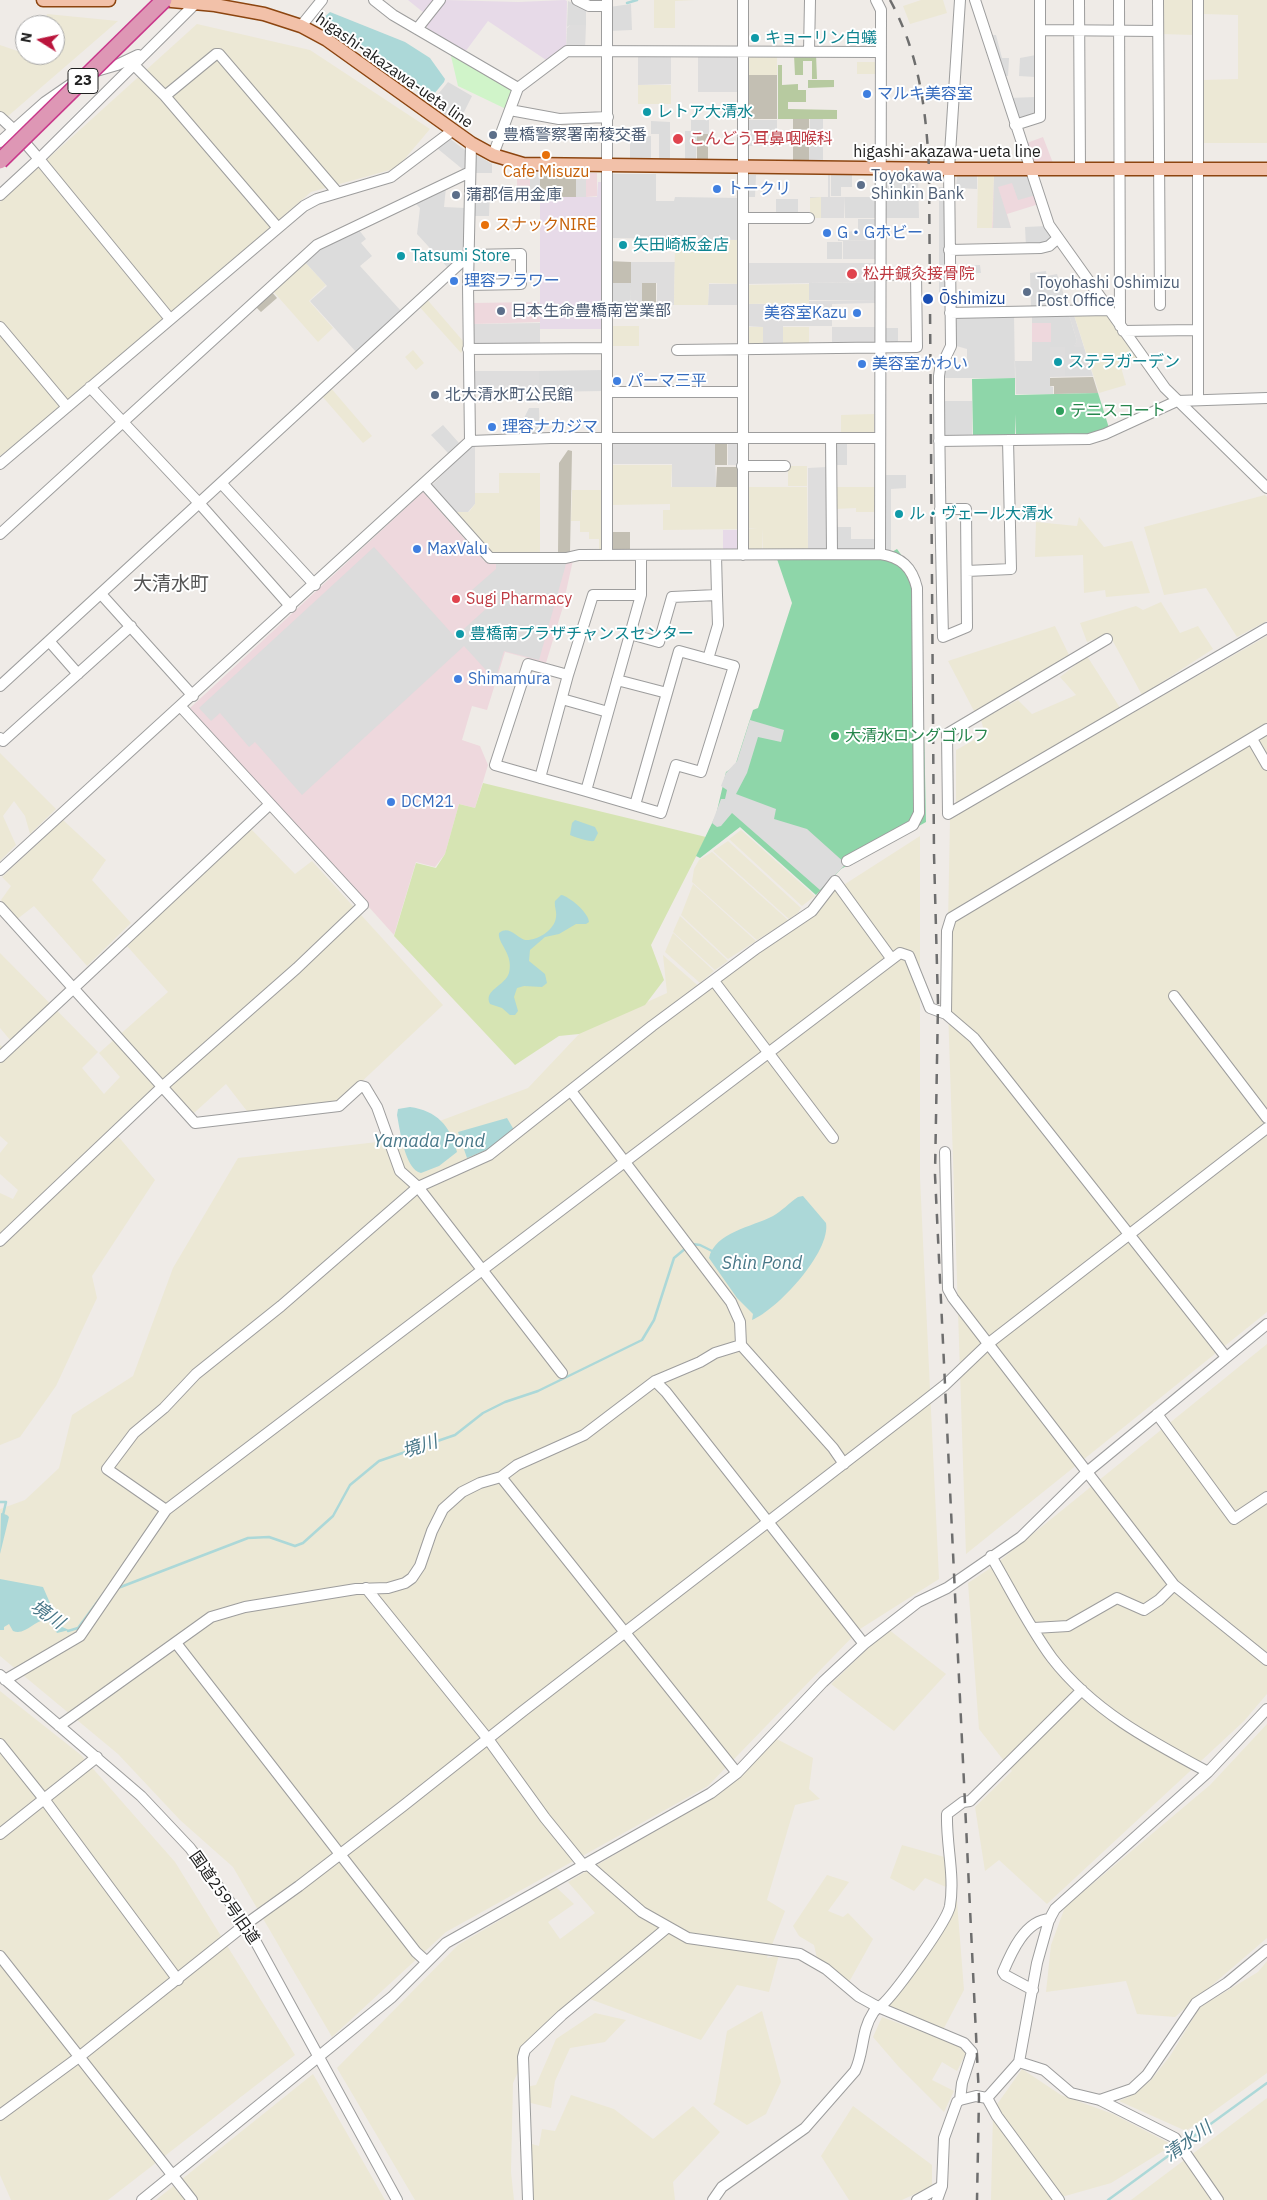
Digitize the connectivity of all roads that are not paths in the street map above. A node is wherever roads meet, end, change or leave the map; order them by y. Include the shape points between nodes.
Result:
1 (43, 0) edge
2 (95, 0) edge
3 (109, 0) edge
4 (163, 0) edge
5 (322, 0) edge
6 (374, 0) edge
7 (440, 0) edge
8 (577, 0) edge
9 (743, 0) edge
10 (810, 0) edge
11 (876, 0) edge
12 (960, 0) edge
13 (975, 0) edge
14 (1040, 0) edge
15 (1079, 0) edge
16 (1119, 0) edge
17 (1158, 0) edge
18 (1198, 0) edge
19 (198, 1) edge
20 (607, 3) edge
21 (301, 26) junction
22 (418, 29) junction
23 (1040, 30) junction
24 (1079, 30) junction
25 (1119, 30) junction
26 (1158, 31) junction
27 (155, 42) junction
28 (608, 51) junction
29 (743, 51) junction
30 (809, 52) junction
31 (880, 52) junction
32 (133, 64) junction
33 (518, 88) junction
34 (165, 96) junction
35 (510, 110) junction
36 (0, 117) edge
37 (608, 117) junction
38 (1015, 125) junction
39 (14, 130) junction
40 (452, 131) junction
41 (0, 142) edge
42 (471, 143) junction
43 (494, 155) junction
44 (39, 159) junction
45 (0, 161) edge
46 (608, 166) junction
47 (744, 166) junction
48 (880, 168) junction
49 (1030, 168) junction
50 (949, 169) junction
51 (1080, 169) junction
52 (1267, 169) edge
53 (1118, 170) junction
54 (1158, 170) junction
55 (1197, 170) junction
56 (470, 172) junction
57 (337, 192) junction
58 (0, 195) edge
59 (744, 218) junction
60 (809, 218) dead end
61 (278, 228) junction
62 (1058, 238) junction
63 (949, 250) junction
64 (469, 255) junction
65 (879, 275) junction
66 (468, 285) junction
67 (1160, 305) dead end
68 (1109, 310) junction
69 (950, 313) junction
70 (170, 320) junction
71 (0, 327) edge
72 (1121, 328) junction
73 (1196, 330) junction
74 (607, 348) junction
75 (879, 348) junction
76 (468, 349) junction
77 (743, 349) junction
78 (677, 350) dead end
79 (90, 388) junction
80 (607, 392) junction
81 (742, 392) junction
82 (1267, 398) edge
83 (1198, 399) junction
84 (1178, 401) junction
85 (67, 407) junction
86 (122, 421) junction
87 (607, 438) junction
88 (742, 438) junction
89 (831, 438) junction
90 (879, 438) junction
91 (939, 440) junction
92 (1008, 440) junction
93 (470, 442) junction
94 (0, 464) edge
95 (742, 466) junction
96 (785, 466) dead end
97 (221, 483) junction
98 (424, 484) junction
99 (1267, 488) edge
100 (199, 503) junction
101 (940, 509) junction
102 (0, 534) edge
103 (832, 554) junction
104 (880, 554) junction
105 (607, 555) junction
106 (641, 555) junction
107 (716, 555) junction
108 (743, 555) junction
109 (967, 571) junction
110 (315, 585) junction
111 (101, 594) junction
112 (641, 595) junction
113 (717, 595) junction
114 (291, 607) junction
115 (131, 626) junction
116 (1267, 628) edge
117 (630, 634) junction
118 (1107, 640) dead end
119 (49, 641) junction
120 (708, 659) junction
121 (78, 674) junction
122 (568, 675) junction
123 (617, 680) junction
124 (0, 686) edge
125 (667, 693) junction
126 (193, 696) junction
127 (562, 699) junction
128 (181, 707) junction
129 (608, 712) junction
130 (1267, 729) edge
131 (0, 738) edge
132 (1252, 738) junction
133 (1267, 765) edge
134 (540, 778) junction
135 (586, 791) junction
136 (269, 805) junction
137 (635, 805) junction
138 (847, 861) dead end
139 (0, 870) edge
140 (0, 907) edge
141 (891, 958) junction
142 (714, 981) junction
143 (73, 986) junction
144 (1174, 996) dead end
145 (946, 1014) junction
146 (768, 1052) junction
147 (0, 1057) edge
148 (163, 1086) junction
149 (571, 1091) junction
150 (1267, 1118) edge
151 (1267, 1128) edge
152 (833, 1138) dead end
153 (945, 1152) dead end
154 (626, 1162) junction
155 (418, 1187) junction
156 (1130, 1234) junction
157 (0, 1241) edge
158 (483, 1270) junction
159 (1267, 1324) edge
160 (989, 1343) junction
161 (740, 1345) junction
162 (1226, 1357) junction
163 (562, 1373) dead end
164 (655, 1381) junction
165 (1157, 1414) junction
166 (844, 1464) junction
167 (1087, 1472) junction
168 (501, 1477) junction
169 (1267, 1497) edge
170 (166, 1510) junction
171 (768, 1522) junction
172 (991, 1556) junction
173 (1174, 1585) junction
174 (366, 1588) junction
175 (1034, 1628) junction
176 (625, 1632) junction
177 (176, 1642) junction
178 (864, 1644) junction
179 (1267, 1660) edge
180 (2, 1677) edge
181 (1082, 1690) junction
182 (1267, 1709) edge
183 (58, 1726) junction
184 (488, 1739) junction
185 (0, 1744) edge
186 (97, 1757) junction
187 (1208, 1772) junction
188 (737, 1773) junction
189 (44, 1798) junction
190 (0, 1834) edge
191 (339, 1855) junction
192 (585, 1865) junction
193 (1050, 1919) junction
194 (246, 1924) junction
195 (668, 1927) junction
196 (1267, 1950) edge
197 (0, 1956) edge
198 (427, 1962) junction
199 (178, 1980) junction
200 (1033, 1990) junction
201 (878, 2007) junction
202 (80, 2057) junction
203 (320, 2058) junction
204 (1019, 2062) junction
205 (987, 2098) junction
206 (960, 2100) junction
207 (1100, 2100) junction
208 (0, 2115) edge
209 (173, 2177) junction
210 (942, 2186) junction
211 (142, 2200) edge
212 (192, 2200) edge
213 (397, 2200) edge
214 (528, 2200) edge
215 (713, 2200) edge
216 (917, 2200) edge
217 (937, 2200) edge
218 (1058, 2200) edge
219 (1218, 2200) edge

1 - 2 main road
2 - 3 main road
4 - 19 main road, higashi-akazawa-ueta line
4 - 45 highway, 23, bridge
5 - 21 street
6 - 22 street via 392,15
7 - 22 street
8 - 20 street via 590,6
9 - 29 street
10 - 30 street
11 - 31 street via 881,10
12 - 50 street
13 - 38 street
14 - 23 street
15 - 24 street
16 - 25 street
17 - 26 street
18 - 55 street
19 - 21 main road, higashi-akazawa-ueta line via 264,14
19 - 27 street
20 - 28 street
21 - 40 main road, higashi-akazawa-ueta line via 327,40
22 - 33 street
23 - 24 street
23 - 38 street via 1040,117
24 - 25 street
24 - 51 street
25 - 26 street
25 - 53 street
26 - 54 street
27 - 32 street
27 - 39 street via 117,66 84,75 45,102
28 - 29 street
28 - 33 street via 567,51
28 - 37 street
29 - 30 street
29 - 47 street
30 - 31 street
31 - 48 street
32 - 34 street
32 - 44 street
33 - 35 street
34 - 57 street via 219,54
34 - 61 street
35 - 37 street via 565,119
35 - 43 street
36 - 39 street
37 - 46 street
38 - 49 street
39 - 41 street
39 - 44 street
40 - 42 main road, higashi-akazawa-ueta line
40 - 57 street via 391,177
42 - 43 main road, higashi-akazawa-ueta line
42 - 56 street
43 - 46 main road, higashi-akazawa-ueta line via 534,165
44 - 58 street
44 - 70 street
46 - 47 main road, higashi-akazawa-ueta line
46 - 74 street
47 - 48 main road, higashi-akazawa-ueta line
47 - 59 street
48 - 50 main road, higashi-akazawa-ueta line
48 - 65 street
49 - 50 main road, higashi-akazawa-ueta line
49 - 51 main road, higashi-akazawa-ueta line
49 - 62 street via 1049,225
50 - 63 street
51 - 53 main road, higashi-akazawa-ueta line
52 - 55 main road, higashi-akazawa-ueta line
53 - 54 main road, higashi-akazawa-ueta line
53 - 72 street
54 - 55 main road, higashi-akazawa-ueta line
54 - 67 street
55 - 73 street
56 - 64 street
56 - 86 street via 317,245
57 - 61 street via 311,202
59 - 60 street
59 - 77 street
61 - 70 street
62 - 63 street via 1041,248
62 - 68 street
63 - 69 street
64 - 66 street
64 - 66 street via 521,254 521,284
64 - 97 street
65 - 75 street
65 - 75 street via 916,274 917,347
66 - 76 street
68 - 69 street
68 - 72 street
69 - 91 street via 950,346 939,376
70 - 79 street
71 - 85 street
72 - 73 street
72 - 84 street
73 - 83 street
74 - 76 street
74 - 80 street
75 - 77 street
75 - 90 street
76 - 93 street
77 - 78 street
77 - 81 street
79 - 85 street
79 - 86 street
80 - 81 street
80 - 87 street
81 - 88 street
82 - 83 street
83 - 84 street
84 - 92 street via 1094,438
84 - 99 street
85 - 94 street
86 - 100 street
86 - 102 street
87 - 88 street
87 - 93 street
87 - 105 street
88 - 89 street
88 - 95 street
89 - 90 street
89 - 103 street
90 - 104 street
91 - 92 street
91 - 101 street
92 - 109 street via 1011,569
93 - 98 street
95 - 96 street
95 - 108 street
97 - 100 street
97 - 110 street
98 - 105 street via 490,558
98 - 110 street
100 - 111 street
100 - 114 street
101 - 109 street via 966,509
101 - 109 street via 943,637 967,627
103 - 104 street
103 - 108 street
104 - 138 street via 901,560 917,588 919,813 913,825
105 - 106 street
106 - 107 street
106 - 112 street
107 - 108 street
107 - 113 street
110 - 114 street
111 - 115 street
111 - 119 street
112 - 117 street
112 - 122 street via 593,595
113 - 117 street via 672,597 659,642
113 - 120 street via 718,625
114 - 126 street
115 - 121 street
115 - 126 street
116 - 118 street via 948,814 947,734
117 - 123 street
119 - 121 street
119 - 124 street
120 - 125 street via 679,652
120 - 137 street via 734,666 701,772 676,765 662,813
121 - 131 street via 3,742
122 - 127 street
122 - 134 street via 528,664 495,765
123 - 125 street
123 - 129 street
125 - 137 street
126 - 128 street
127 - 129 street
127 - 134 street
128 - 136 street
128 - 139 street
129 - 135 street
130 - 132 street
132 - 133 street
132 - 145 street via 951,918 947,931
134 - 135 street
135 - 137 street
136 - 143 street
136 - 148 street via 363,905
140 - 143 street
141 - 142 street via 835,881 812,911
141 - 145 street via 900,952 909,956 930,1008
141 - 146 street
142 - 146 street
142 - 149 street
143 - 147 street
143 - 148 street
144 - 150 street
145 - 156 street via 974,1038
146 - 152 street
146 - 154 street
148 - 155 street via 199,1125 339,1106 361,1086 365,1087 377,1107 400,1171
148 - 157 street
149 - 154 street
149 - 155 street via 489,1155
151 - 156 street
153 - 160 street via 948,1289
154 - 158 street
154 - 161 street via 731,1302 740,1322
155 - 158 street
155 - 170 street via 281,1306 196,1374 164,1408 134,1433 107,1469
156 - 160 street
156 - 162 street
158 - 163 street
158 - 170 street
159 - 162 street
160 - 166 street via 945,1385
160 - 167 street
161 - 164 street
161 - 166 street
162 - 165 street
164 - 168 street via 584,1435 518,1465
164 - 171 street
165 - 167 street
165 - 169 street via 1234,1519
166 - 171 street
167 - 172 street via 1021,1537
167 - 173 street
168 - 174 street via 470,1487 443,1510 412,1578 388,1588
168 - 176 street
170 - 180 street via 80,1636
171 - 176 street
171 - 178 street
172 - 175 street
172 - 178 street via 947,1588 918,1602
173 - 175 street via 1144,1610 1117,1598 1068,1626
173 - 179 street
174 - 177 street via 245,1607 211,1617
174 - 184 street
175 - 181 street via 1053,1659
176 - 184 street
176 - 188 street
177 - 183 street
177 - 191 street
178 - 188 street
180 - 183 street, 国道259号旧道
181 - 187 street via 1104,1710 1148,1740
181 - 201 street via 970,1801 947,1814 946,1833 952,1872 950,1908 905,1976
182 - 187 street
183 - 186 street, 国道259号旧道
184 - 191 street
184 - 192 street via 545,1818
185 - 189 street
186 - 189 street
186 - 194 street, 国道259号旧道 via 141,1796 190,1848
187 - 193 street via 1055,1909
188 - 192 street via 711,1793
189 - 190 street
189 - 199 street
191 - 194 street
191 - 198 street
192 - 195 street via 642,1912
192 - 198 street via 446,1943
193 - 200 street
193 - 200 street via 1043,1919 1021,1936 1003,1972
194 - 199 street
194 - 203 street, 国道259号旧道
195 - 201 street via 688,1938 800,1954 826,1968 858,1996
195 - 214 street via 525,2050
196 - 207 street via 1196,2004 1147,2075 1132,2089
197 - 202 street
198 - 203 street via 392,1997
199 - 202 street
200 - 204 street
201 - 206 street via 964,2043 972,2052
201 - 215 street via 864,2032 858,2065 847,2080 805,2128 722,2187
202 - 208 street
202 - 209 street
203 - 209 street
203 - 213 street, 国道259号旧道
204 - 205 street
204 - 207 street via 1044,2070 1071,2092
205 - 206 street via 976,2096
205 - 218 street
206 - 210 street via 944,2138
207 - 219 street via 1176,2138
209 - 211 street
209 - 212 street
210 - 216 street
210 - 217 street

